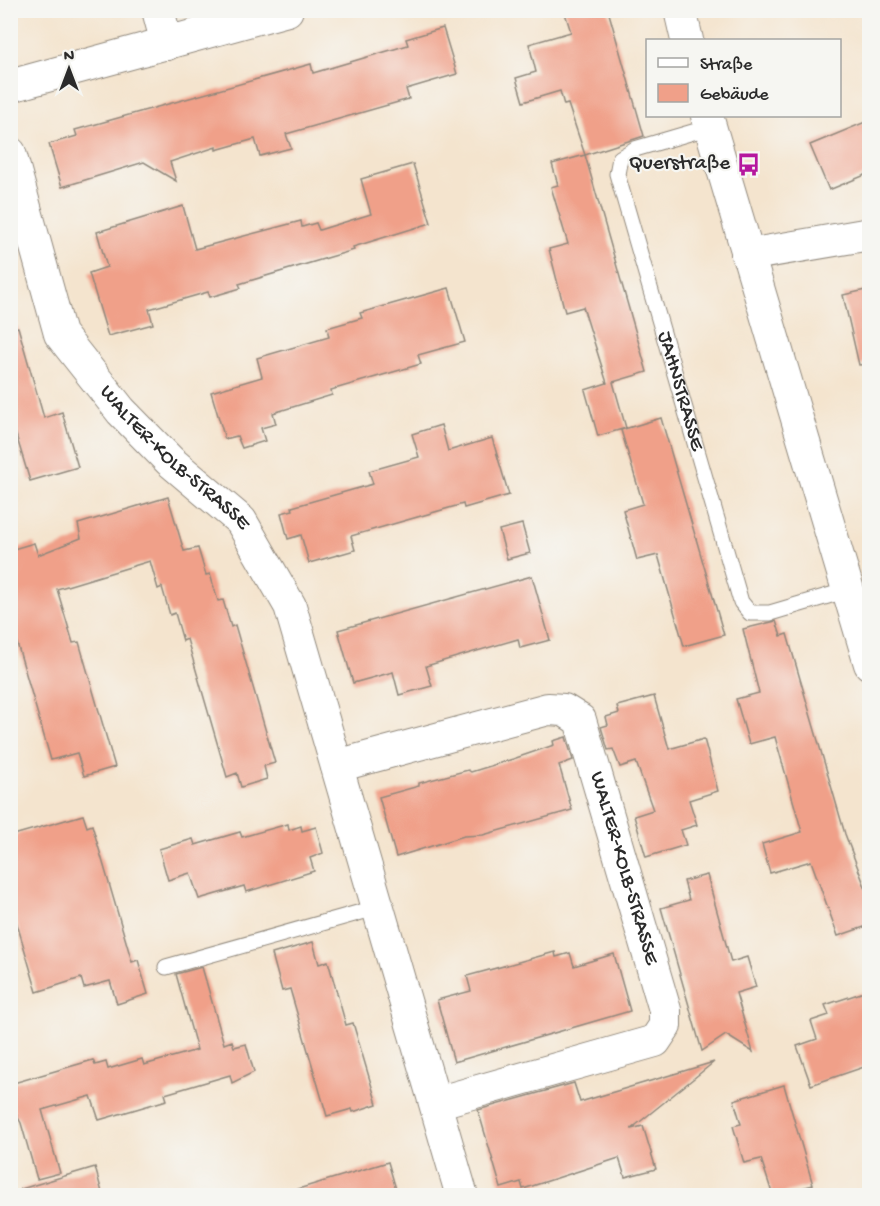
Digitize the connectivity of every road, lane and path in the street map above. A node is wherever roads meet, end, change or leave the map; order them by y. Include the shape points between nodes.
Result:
1 (158, 10) edge
2 (287, 10) edge
3 (680, 10) edge
4 (687, 39) edge
5 (167, 44) junction
6 (10, 86) edge
7 (708, 121) edge
8 (10, 153) edge
9 (870, 234) edge
10 (747, 255) junction
11 (848, 590) junction
12 (868, 654) edge
13 (337, 766) junction
14 (379, 907) junction
15 (166, 967) dead end
16 (436, 1103) junction
17 (462, 1196) edge

1 - 5 street
2 - 5 street
3 - 4 street
5 - 6 street
7 - 10 street, JAHNSTRASSE
7 - 11 lane, JAHNSTRASSE via 635,149 620,158 617,174 741,602 750,613 770,613
8 - 13 street, WALTER-KOLB-STRASSE via 60,334 121,411 170,461 242,521 290,606
9 - 10 street
10 - 11 street, JAHNSTRASSE
11 - 12 street, JAHNSTRASSE
13 - 14 street, WALTER-KOLB-STRASSE
13 - 16 street, WALTER-KOLB-STRASSE via 548,709 564,710 580,720 665,1010 665,1026 655,1041
14 - 15 lane
14 - 16 street, WALTER-KOLB-STRASSE
16 - 17 street, WALTER-KOLB-STRASSE

